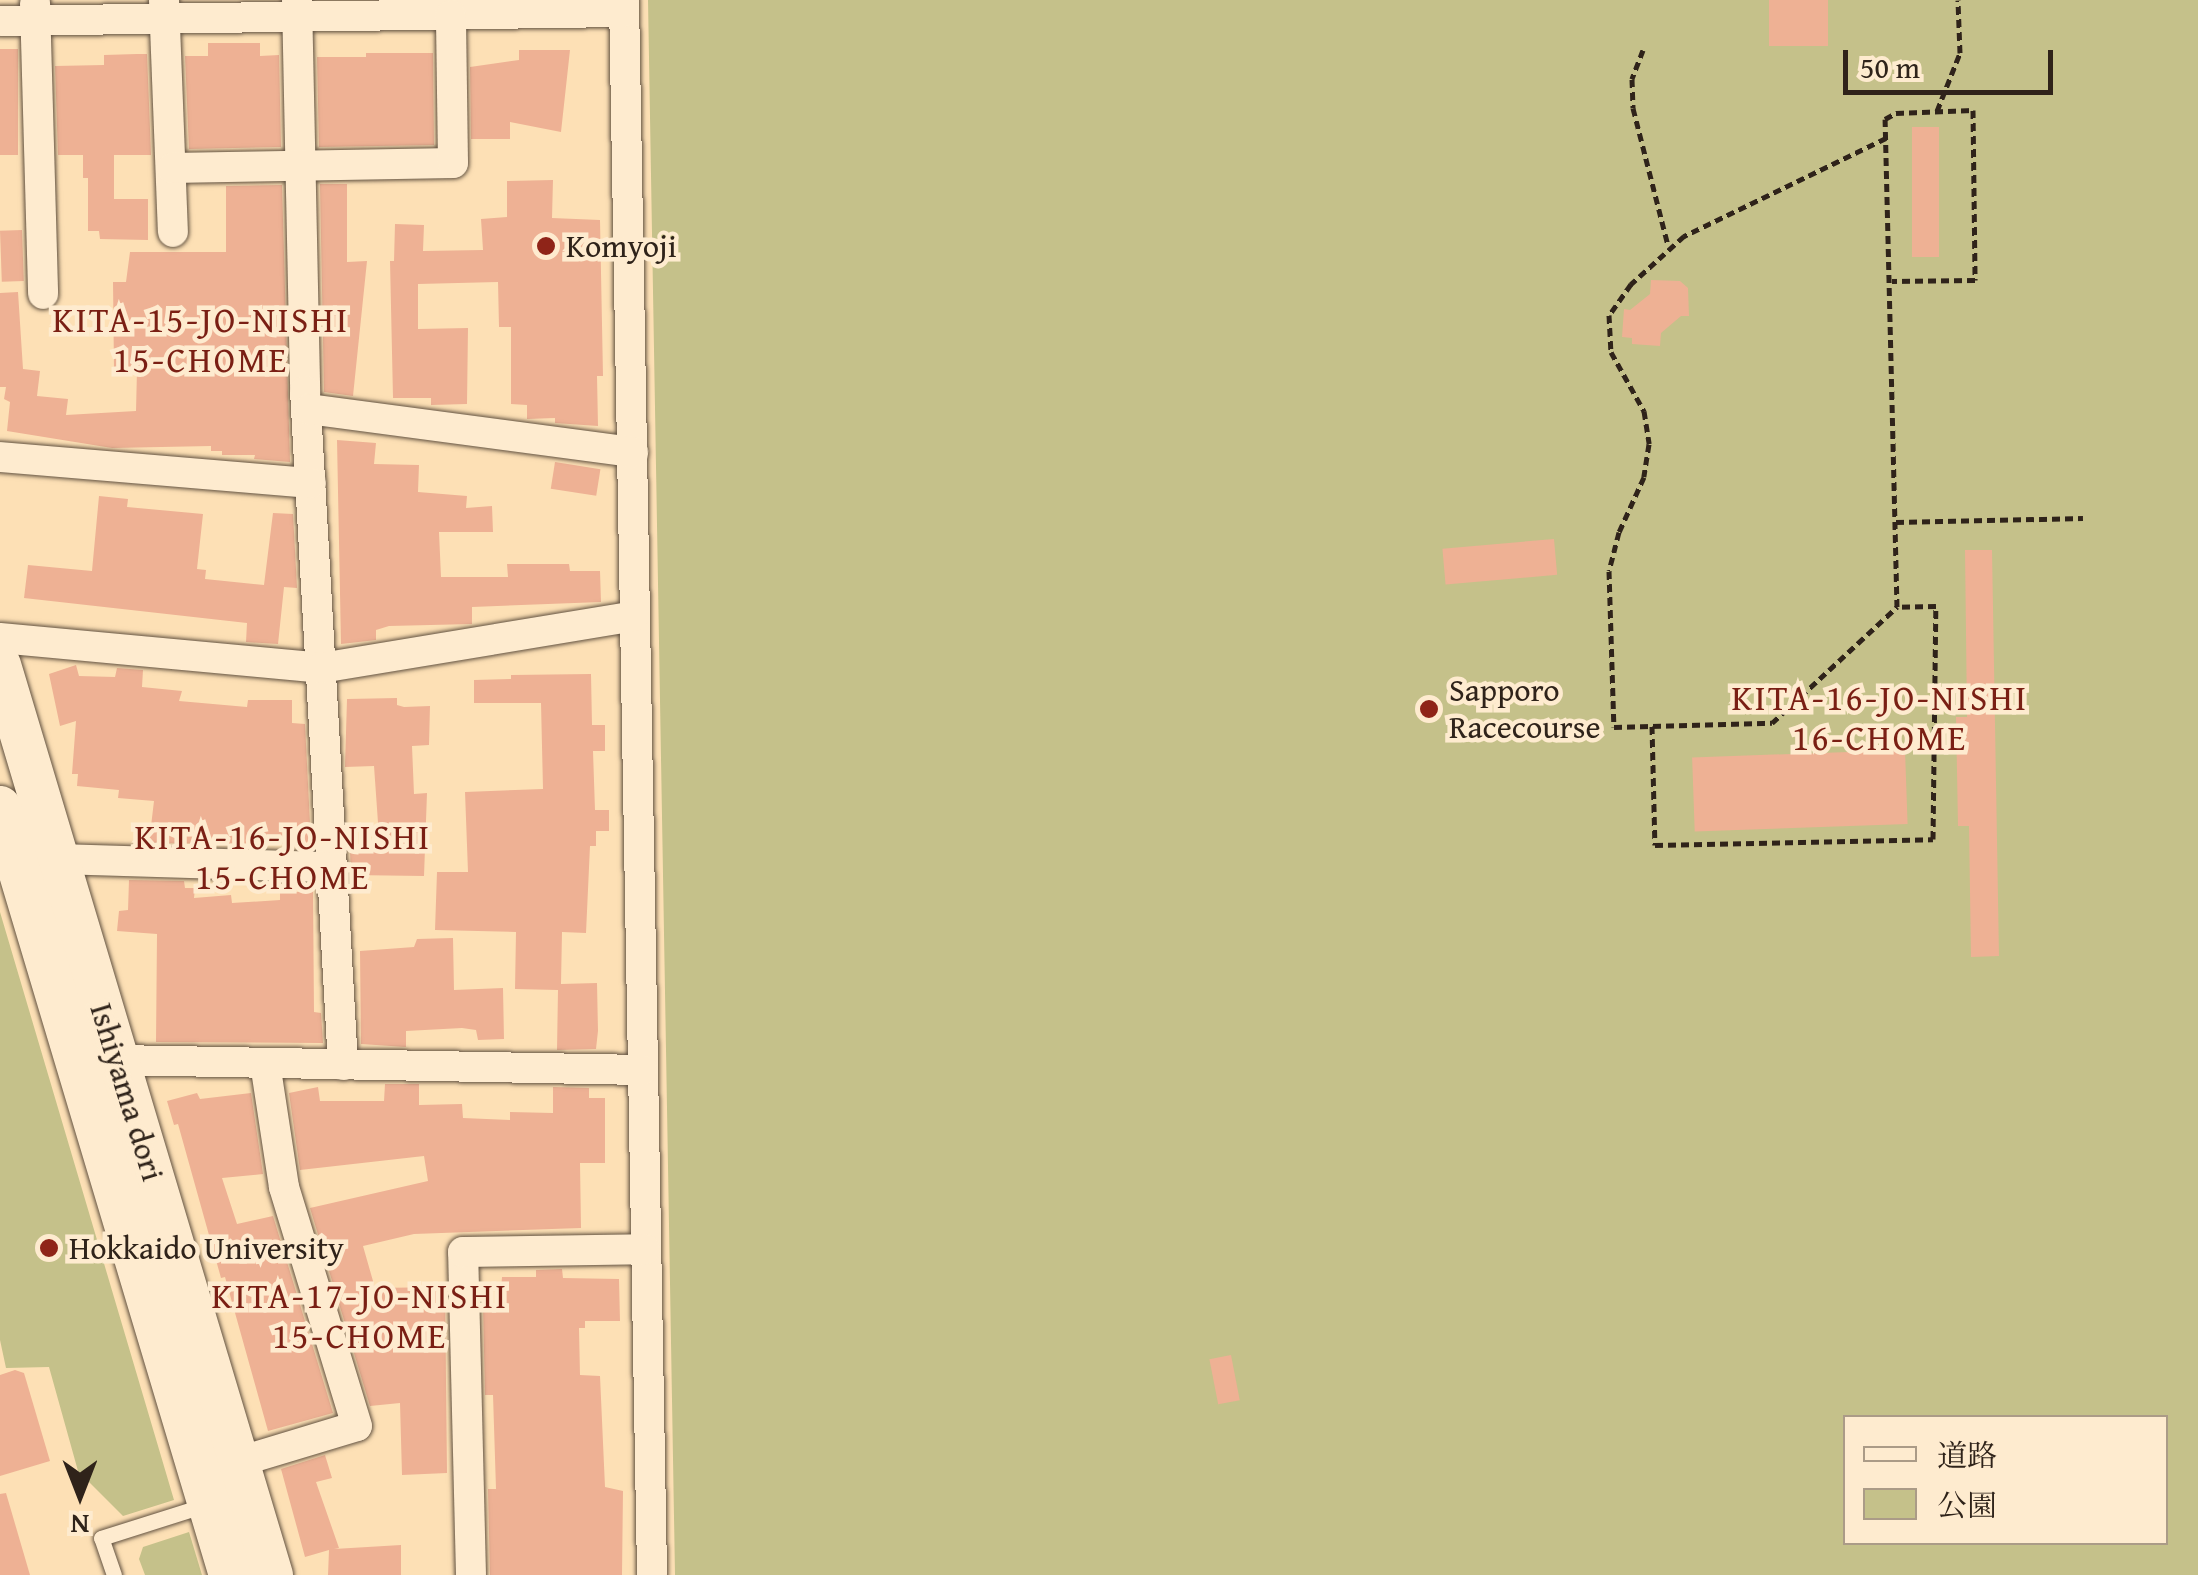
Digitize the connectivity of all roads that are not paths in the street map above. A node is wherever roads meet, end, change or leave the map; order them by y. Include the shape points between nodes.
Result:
1 (624, 6) edge
2 (298, 8) edge
3 (164, 9) edge
4 (35, 10) edge
5 (451, 14) junction
6 (0, 22) edge
7 (299, 166) junction
8 (172, 168) junction
9 (172, 232) dead end
10 (43, 294) dead end
11 (310, 409) junction
12 (633, 452) junction
13 (0, 457) edge
14 (312, 483) junction
15 (634, 616) junction
16 (0, 638) edge
17 (0, 665) edge
18 (321, 668) junction
19 (0, 807) edge
20 (56, 859) junction
21 (333, 866) junction
22 (117, 1060) junction
23 (265, 1063) junction
24 (343, 1065) junction
25 (642, 1070) junction
26 (645, 1249) junction
27 (238, 1462) junction
28 (208, 1504) junction
29 (114, 1575) edge
30 (230, 1575) edge
31 (272, 1575) edge
32 (471, 1575) edge
33 (652, 1575) edge

1 - 5 street
1 - 12 street
2 - 3 street
2 - 5 street
2 - 7 street
3 - 4 street
3 - 8 street
4 - 6 street
4 - 10 street
5 - 7 street via 454,163
7 - 8 street
7 - 11 street
8 - 9 street
11 - 12 street
11 - 14 street
12 - 15 street
13 - 14 street
14 - 18 street
15 - 18 street
15 - 25 street
16 - 18 street
17 - 20 main road, Ishiyama dori
18 - 21 street
19 - 28 main road, Ishiyama dori
20 - 21 street
20 - 22 main road, Ishiyama dori
21 - 24 street
22 - 23 street
22 - 27 main road, Ishiyama dori
23 - 24 street
23 - 27 street via 284,1187 357,1426
24 - 25 street
25 - 26 street
26 - 32 street via 463,1252
26 - 33 street
27 - 31 main road, Ishiyama dori
28 - 29 lane via 101,1538
28 - 30 main road, Ishiyama dori

